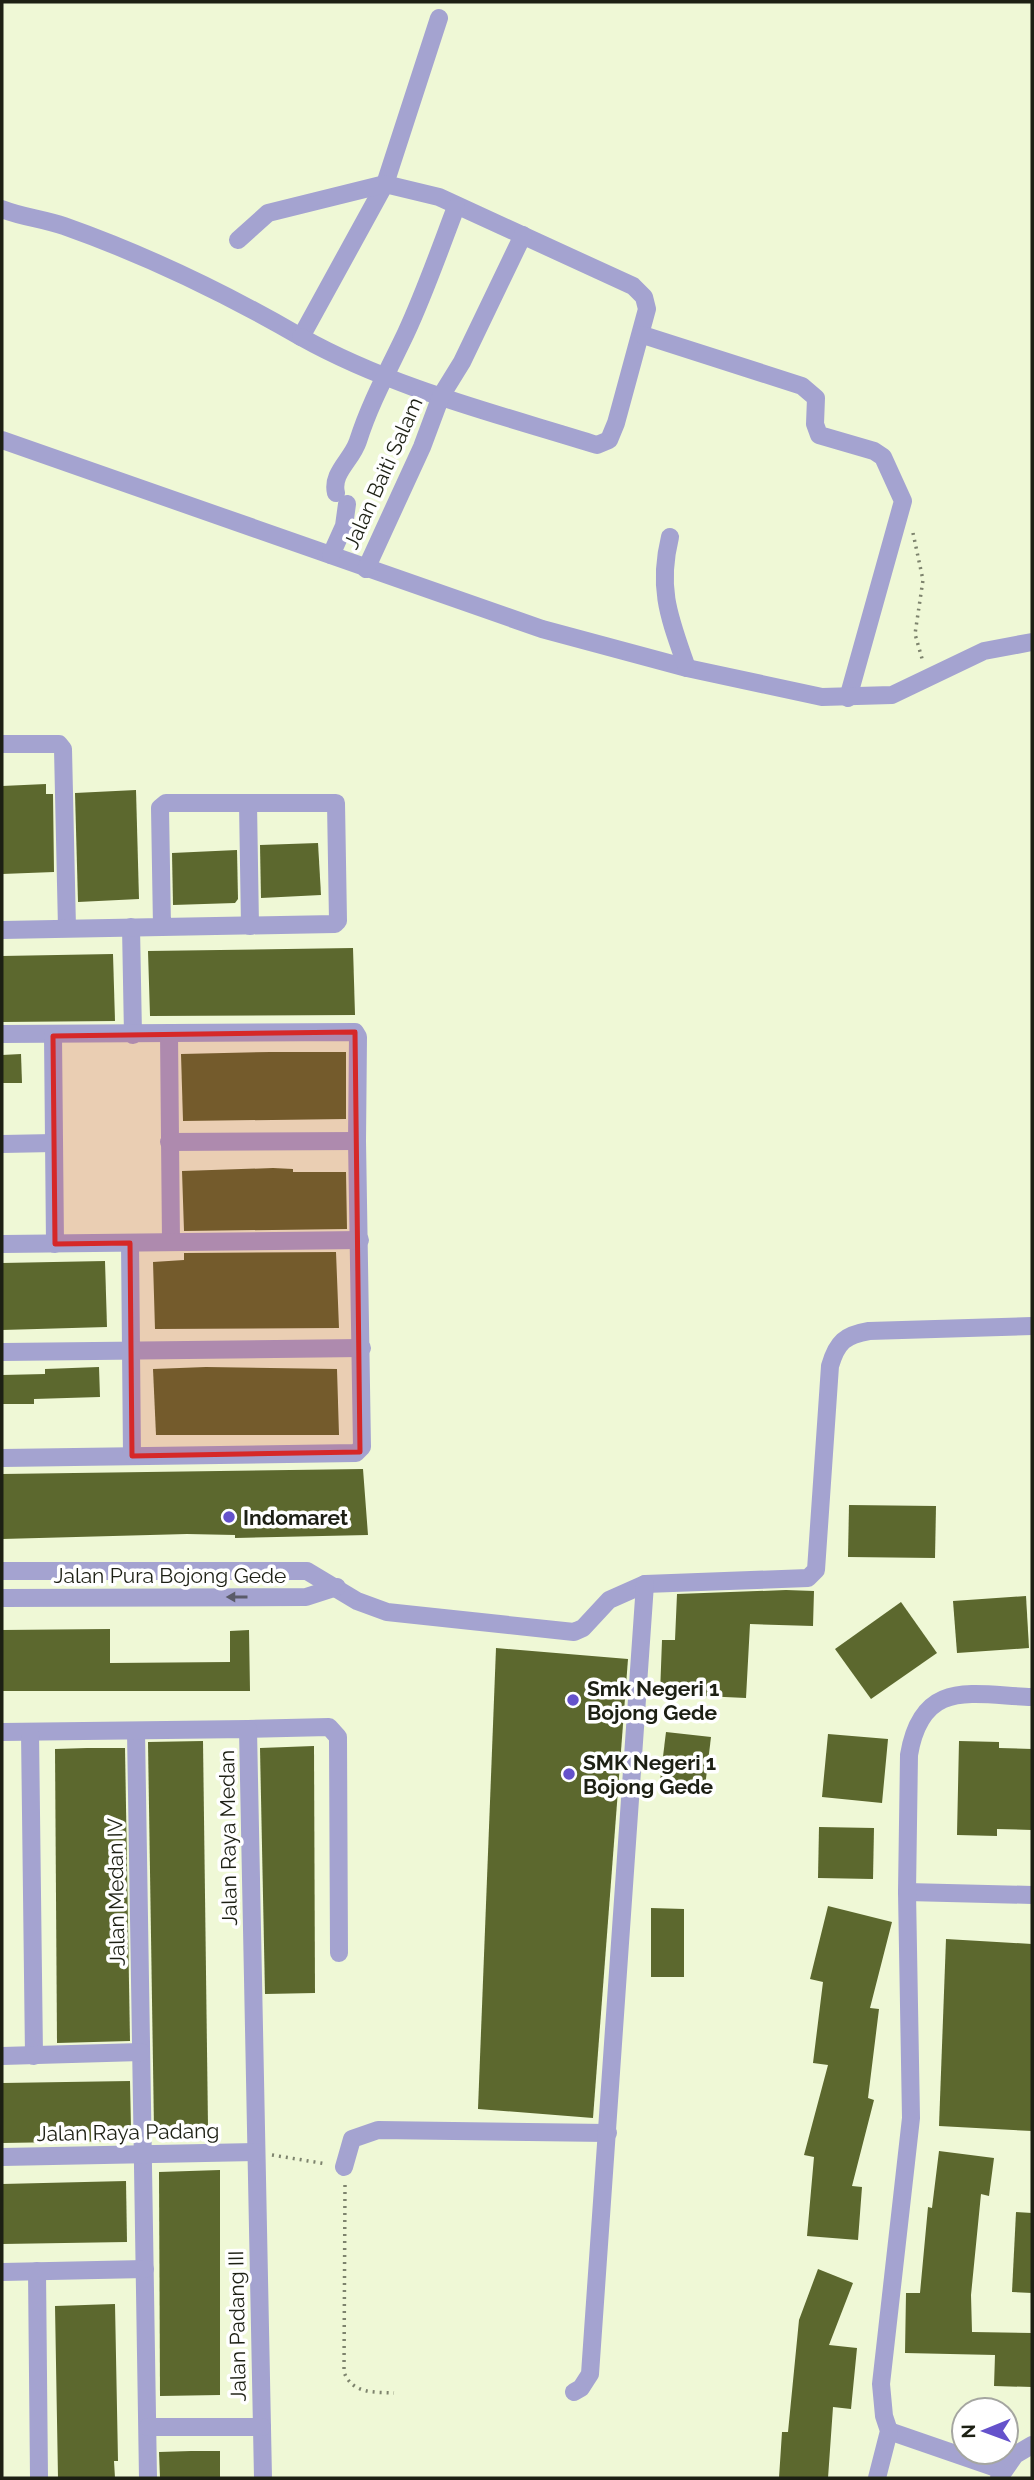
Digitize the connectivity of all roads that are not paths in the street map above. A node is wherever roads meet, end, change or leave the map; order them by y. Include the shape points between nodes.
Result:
1 (439, 18) dead end
2 (385, 184) junction
3 (456, 207) junction
4 (2, 209) edge
5 (523, 235) junction
6 (238, 240) dead end
7 (643, 335) junction
8 (301, 337) junction
9 (385, 375) junction
10 (441, 396) junction
11 (2, 439) edge
12 (670, 537) dead end
13 (331, 555) junction
14 (366, 569) junction
15 (1032, 642) edge
16 (687, 668) junction
17 (848, 698) junction
18 (2, 744) edge
19 (248, 803) junction
20 (250, 926) junction
21 (131, 927) junction
22 (162, 927) junction
23 (67, 928) junction
24 (2, 929) edge
25 (2, 1034) edge
26 (169, 1034) junction
27 (133, 1035) junction
28 (53, 1036) junction
29 (357, 1141) junction
30 (169, 1142) junction
31 (54, 1143) junction
32 (2, 1144) edge
33 (360, 1240) junction
34 (171, 1242) junction
35 (130, 1243) junction
36 (2, 1244) edge
37 (55, 1244) junction
38 (1032, 1326) edge
39 (362, 1348) junction
40 (131, 1351) junction
41 (2, 1352) edge
42 (132, 1456) junction
43 (2, 1458) edge
44 (2, 1571) edge
45 (645, 1584) junction
46 (337, 1587) junction
47 (2, 1598) edge
48 (1032, 1697) edge
49 (248, 1729) junction
50 (136, 1731) junction
51 (2, 1732) edge
52 (30, 1732) junction
53 (907, 1892) junction
54 (1032, 1895) edge
55 (339, 1953) dead end
56 (141, 2052) junction
57 (2, 2056) edge
58 (34, 2056) junction
59 (608, 2133) junction
60 (256, 2152) junction
61 (145, 2155) junction
62 (2, 2157) edge
63 (344, 2167) road end
64 (145, 2269) junction
65 (37, 2271) junction
66 (2, 2272) edge
67 (574, 2392) dead end
68 (148, 2427) junction
69 (262, 2427) junction
70 (889, 2431) junction
71 (1032, 2445) edge
72 (1000, 2474) edge
73 (38, 2478) edge
74 (148, 2478) edge
75 (263, 2478) edge
76 (877, 2478) edge

1 - 2 street
2 - 3 street via 422,191
2 - 6 street via 268,213
2 - 8 street
3 - 5 street
3 - 9 street via 419,304
4 - 8 street via 61,225 191,278
5 - 7 street via 633,286 647,309
5 - 10 street, Jalan Baiti Salam
7 - 10 street via 617,423 609,440 597,445
7 - 17 street via 808,389 816,398 819,435 883,457 903,501
8 - 9 street
9 - 10 street
9 - 13 street via 364,417 354,451 334,486 347,518
10 - 14 street, Jalan Baiti Salam
11 - 13 street
12 - 16 street via 664,596
13 - 14 street
14 - 16 street via 542,629
15 - 17 street via 984,651 892,695
16 - 17 street via 822,697
18 - 23 street via 59,744 63,749
19 - 20 street
19 - 20 street via 336,803 340,917 334,924
19 - 22 street via 162,805
20 - 22 street
21 - 22 street
21 - 23 street
21 - 27 street
23 - 24 street
25 - 28 street
26 - 27 street
26 - 29 street via 355,1032
26 - 30 street
27 - 28 street
28 - 31 street
29 - 30 street
29 - 33 street
30 - 34 street
31 - 32 street
31 - 37 street
33 - 34 street
33 - 39 street
34 - 35 street
35 - 37 street
35 - 40 street
36 - 37 street
38 - 45 street via 849,1334 836,1346 830,1366 816,1570 808,1578 796,1579
39 - 40 street
39 - 42 street via 360,1452
40 - 41 street
40 - 42 street
42 - 43 street
44 - 46 street via 307,1571
45 - 46 street via 609,1600 574,1632 387,1612
45 - 59 street
46 -> 47 street, Jalan Pura Bojong Gede via 306,1597
48 - 53 street via 964,1695 942,1699 919,1718 909,1755
49 - 50 street, Jalan Raya Medan
49 - 55 street via 329,1727 338,1737
49 - 60 street, Jalan Raya Medan
50 - 52 street, Jalan Raya Medan
50 - 56 street, Jalan Medan IV
51 - 52 street, Jalan Raya Medan
52 - 58 street
53 - 54 street
53 - 70 street via 911,2118 881,2384
56 - 58 street
56 - 61 street, Jalan Medan IV
57 - 58 street
59 - 63 street via 378,2130 352,2139
59 - 67 street via 590,2374
60 - 61 street, Jalan Raya Padang
60 - 69 street, Jalan Padang III
61 - 62 street, Jalan Raya Padang
61 - 64 street
64 - 65 street
64 - 68 street
65 - 66 street
65 - 73 street
68 - 69 street, Jalan Padang III
68 - 74 street
69 - 75 street
70 - 72 street
70 - 76 street
71 - 72 street via 1015,2455

